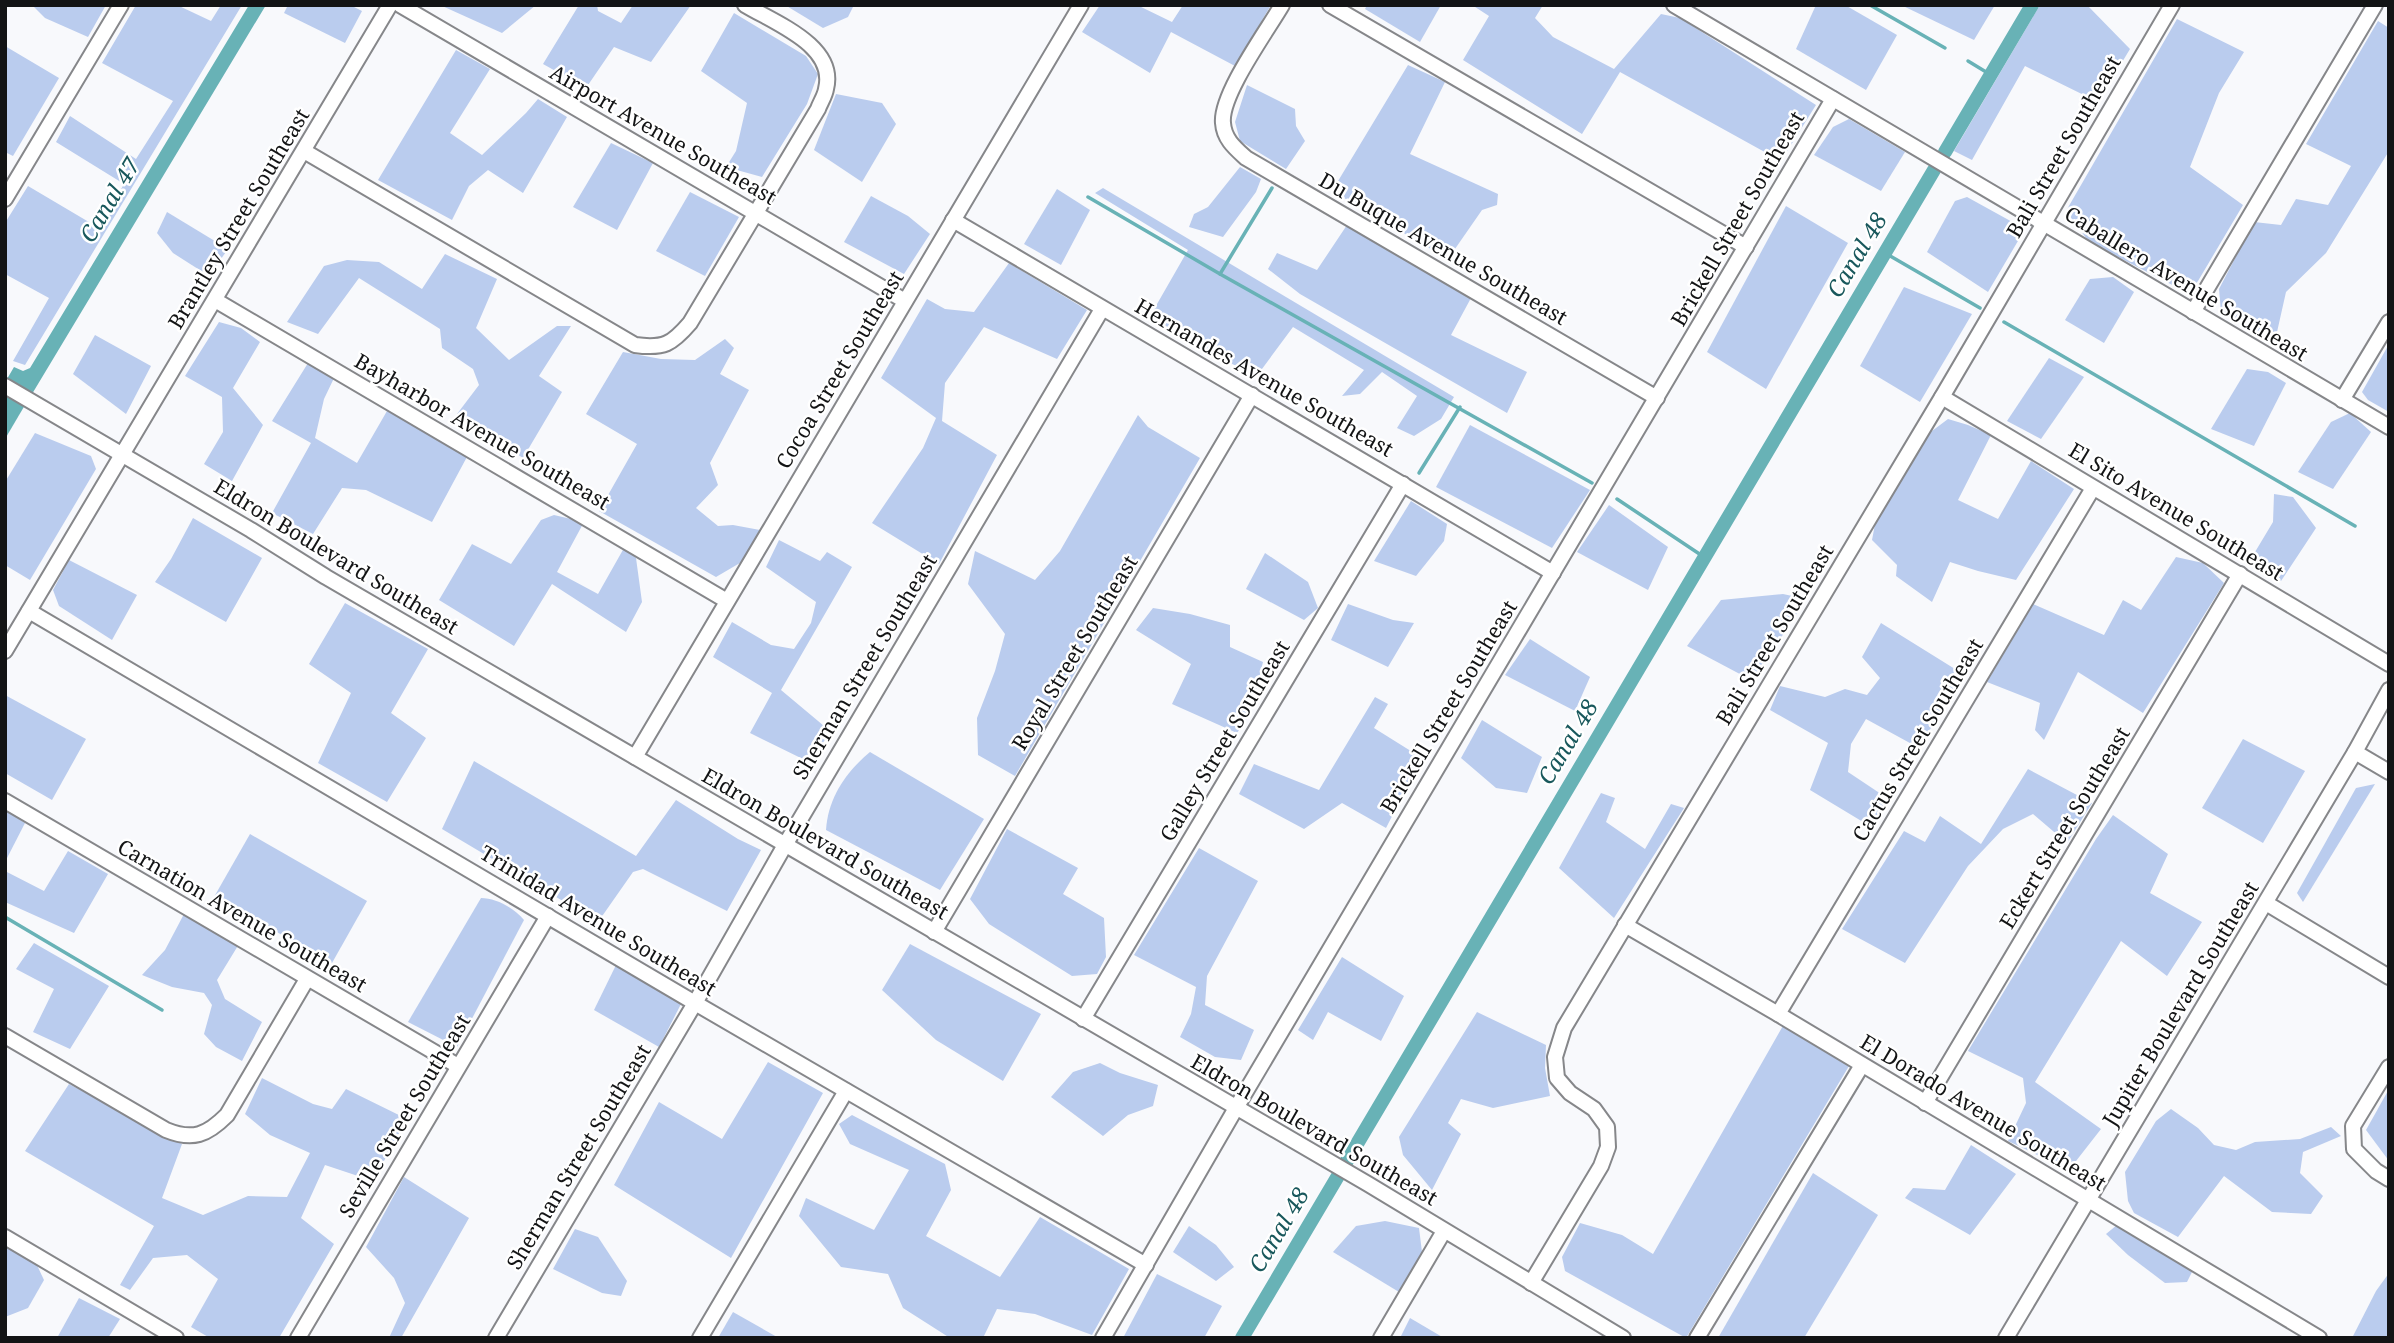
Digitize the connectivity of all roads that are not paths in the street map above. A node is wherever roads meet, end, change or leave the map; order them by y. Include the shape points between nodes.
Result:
1 (121, 5) edge
2 (390, 5) edge
3 (400, 5) edge
4 (745, 5) edge
5 (1081, 5) edge
6 (1282, 5) edge
7 (1330, 5) edge
8 (2172, 5) edge
9 (2375, 5) edge
10 (1681, 7) edge
11 (1833, 99) junction
12 (304, 151) junction
13 (5, 199) edge
14 (755, 213) junction
15 (953, 220) junction
16 (2043, 224) junction
17 (1746, 247) junction
18 (215, 300) junction
19 (905, 301) junction
20 (1102, 309) junction
21 (2193, 312) junction
22 (2389, 322) edge
23 (5, 386) edge
24 (1252, 396) junction
25 (1942, 397) junction
26 (1657, 398) junction
27 (2342, 400) junction
28 (2389, 427) edge
29 (124, 455) junction
30 (1403, 484) junction
31 (2093, 488) junction
32 (1553, 573) junction
33 (2240, 574) junction
34 (727, 601) junction
35 (29, 611) junction
36 (5, 651) edge
37 (2389, 664) edge
38 (2389, 690) edge
39 (2355, 752) junction
40 (635, 757) junction
41 (2389, 772) edge
42 (5, 801) edge
43 (785, 845) junction
44 (2266, 903) junction
45 (548, 916) junction
46 (1625, 925) junction
47 (934, 932) junction
48 (2389, 977) edge
49 (307, 979) junction
50 (695, 1003) junction
51 (1778, 1014) junction
52 (1083, 1019) junction
53 (5, 1036) edge
54 (1862, 1065) junction
55 (458, 1066) junction
56 (2389, 1067) edge
57 (846, 1091) junction
58 (1925, 1103) junction
59 (1236, 1108) junction
60 (2389, 1179) edge
61 (2089, 1201) junction
62 (1444, 1231) junction
63 (5, 1237) edge
64 (1146, 1265) junction
65 (1531, 1283) junction
66 (2314, 1336) edge
67 (176, 1338) edge
68 (298, 1338) edge
69 (496, 1338) edge
70 (700, 1338) edge
71 (1103, 1338) edge
72 (1381, 1338) edge
73 (1623, 1338) edge
74 (1697, 1338) edge
75 (2006, 1338) edge

1 - 13 street
2 - 12 street, Brantley Street Southeast
3 - 14 street, Airport Avenue Southeast
4 - 14 street via 808,42 826,64 827,88 818,109
5 - 15 street, Cocoa Street Southeast
6 - 26 street, Du Buque Avenue Southeast via 1230,93 1223,123 1228,141 1246,158
7 - 17 street
8 - 16 street, Bali Street Southeast
9 - 21 street
10 - 11 street, Caballero Avenue Southeast
11 - 16 street, Caballero Avenue Southeast
11 - 17 street, Brickell Street Southeast
12 - 14 street via 635,345 665,345 679,336
12 - 18 street, Brantley Street Southeast
14 - 19 street, Airport Avenue Southeast
15 - 19 street, Cocoa Street Southeast
15 - 20 street, Hernandes Avenue Southeast
16 - 21 street, Caballero Avenue Southeast
16 - 25 street, Bali Street Southeast
17 - 26 street, Brickell Street Southeast
18 - 29 street, Brantley Street Southeast
18 - 34 street, Bayharbor Avenue Southeast
19 - 34 street, Cocoa Street Southeast
20 - 24 street, Hernandes Avenue Southeast
20 - 43 street, Sherman Street Southeast
21 - 27 street, Caballero Avenue Southeast
22 - 27 street
23 - 29 street, Eldron Boulevard Southeast
24 - 30 street, Hernandes Avenue Southeast
24 - 47 street, Royal Street Southeast
25 - 31 street, El Sito Avenue Southeast
25 - 46 street, Bali Street Southeast
26 - 32 street, Brickell Street Southeast
27 - 28 street, Caballero Avenue Southeast
29 - 35 street, Brantley Street Southeast
29 - 40 street, Eldron Boulevard Southeast
30 - 32 street, Hernandes Avenue Southeast
30 - 52 street, Galley Street Southeast
31 - 33 street, El Sito Avenue Southeast
31 - 51 street, Cactus Street Southeast
32 - 59 street, Brickell Street Southeast
33 - 37 street, El Sito Avenue Southeast
33 - 58 street, Eckert Street Southeast
34 - 40 street, Cocoa Street Southeast
35 - 36 street, Brantley Street Southeast
35 - 45 street, Trinidad Avenue Southeast
38 - 39 street, Jupiter Boulevard Southeast
39 - 41 street
39 - 44 street, Jupiter Boulevard Southeast
40 - 43 street, Eldron Boulevard Southeast
42 - 49 street, Carnation Avenue Southeast
43 - 47 street, Eldron Boulevard Southeast
43 - 50 street, Sherman Street Southeast
44 - 48 street
44 - 61 street, Jupiter Boulevard Southeast
45 - 50 street, Trinidad Avenue Southeast
45 - 55 street, Seville Street Southeast
46 - 51 street, El Dorado Avenue Southeast
46 - 65 street, Bali Street Southeast via 1564,1028 1555,1057 1557,1078 1594,1109 1607,1127 1608,1147
47 - 52 street, Eldron Boulevard Southeast
49 - 53 street via 226,1115 213,1129 198,1135 166,1130
49 - 55 street, Carnation Avenue Southeast
50 - 57 street, Trinidad Avenue Southeast
50 - 69 street, Sherman Street Southeast
51 - 54 street, El Dorado Avenue Southeast
52 - 59 street, Eldron Boulevard Southeast
54 - 58 street, El Dorado Avenue Southeast
54 - 74 street
55 - 68 street, Seville Street Southeast
56 - 60 street via 2353,1126 2354,1149
57 - 64 street, Trinidad Avenue Southeast
57 - 70 street
58 - 61 street, El Dorado Avenue Southeast
59 - 62 street, Eldron Boulevard Southeast
59 - 64 street, Brickell Street Southeast
61 - 66 street, El Dorado Avenue Southeast
61 - 75 street, Jupiter Boulevard Southeast
62 - 65 street, Eldron Boulevard Southeast
62 - 72 street
63 - 67 street
64 - 71 street, Brickell Street Southeast
65 - 73 street, Eldron Boulevard Southeast

